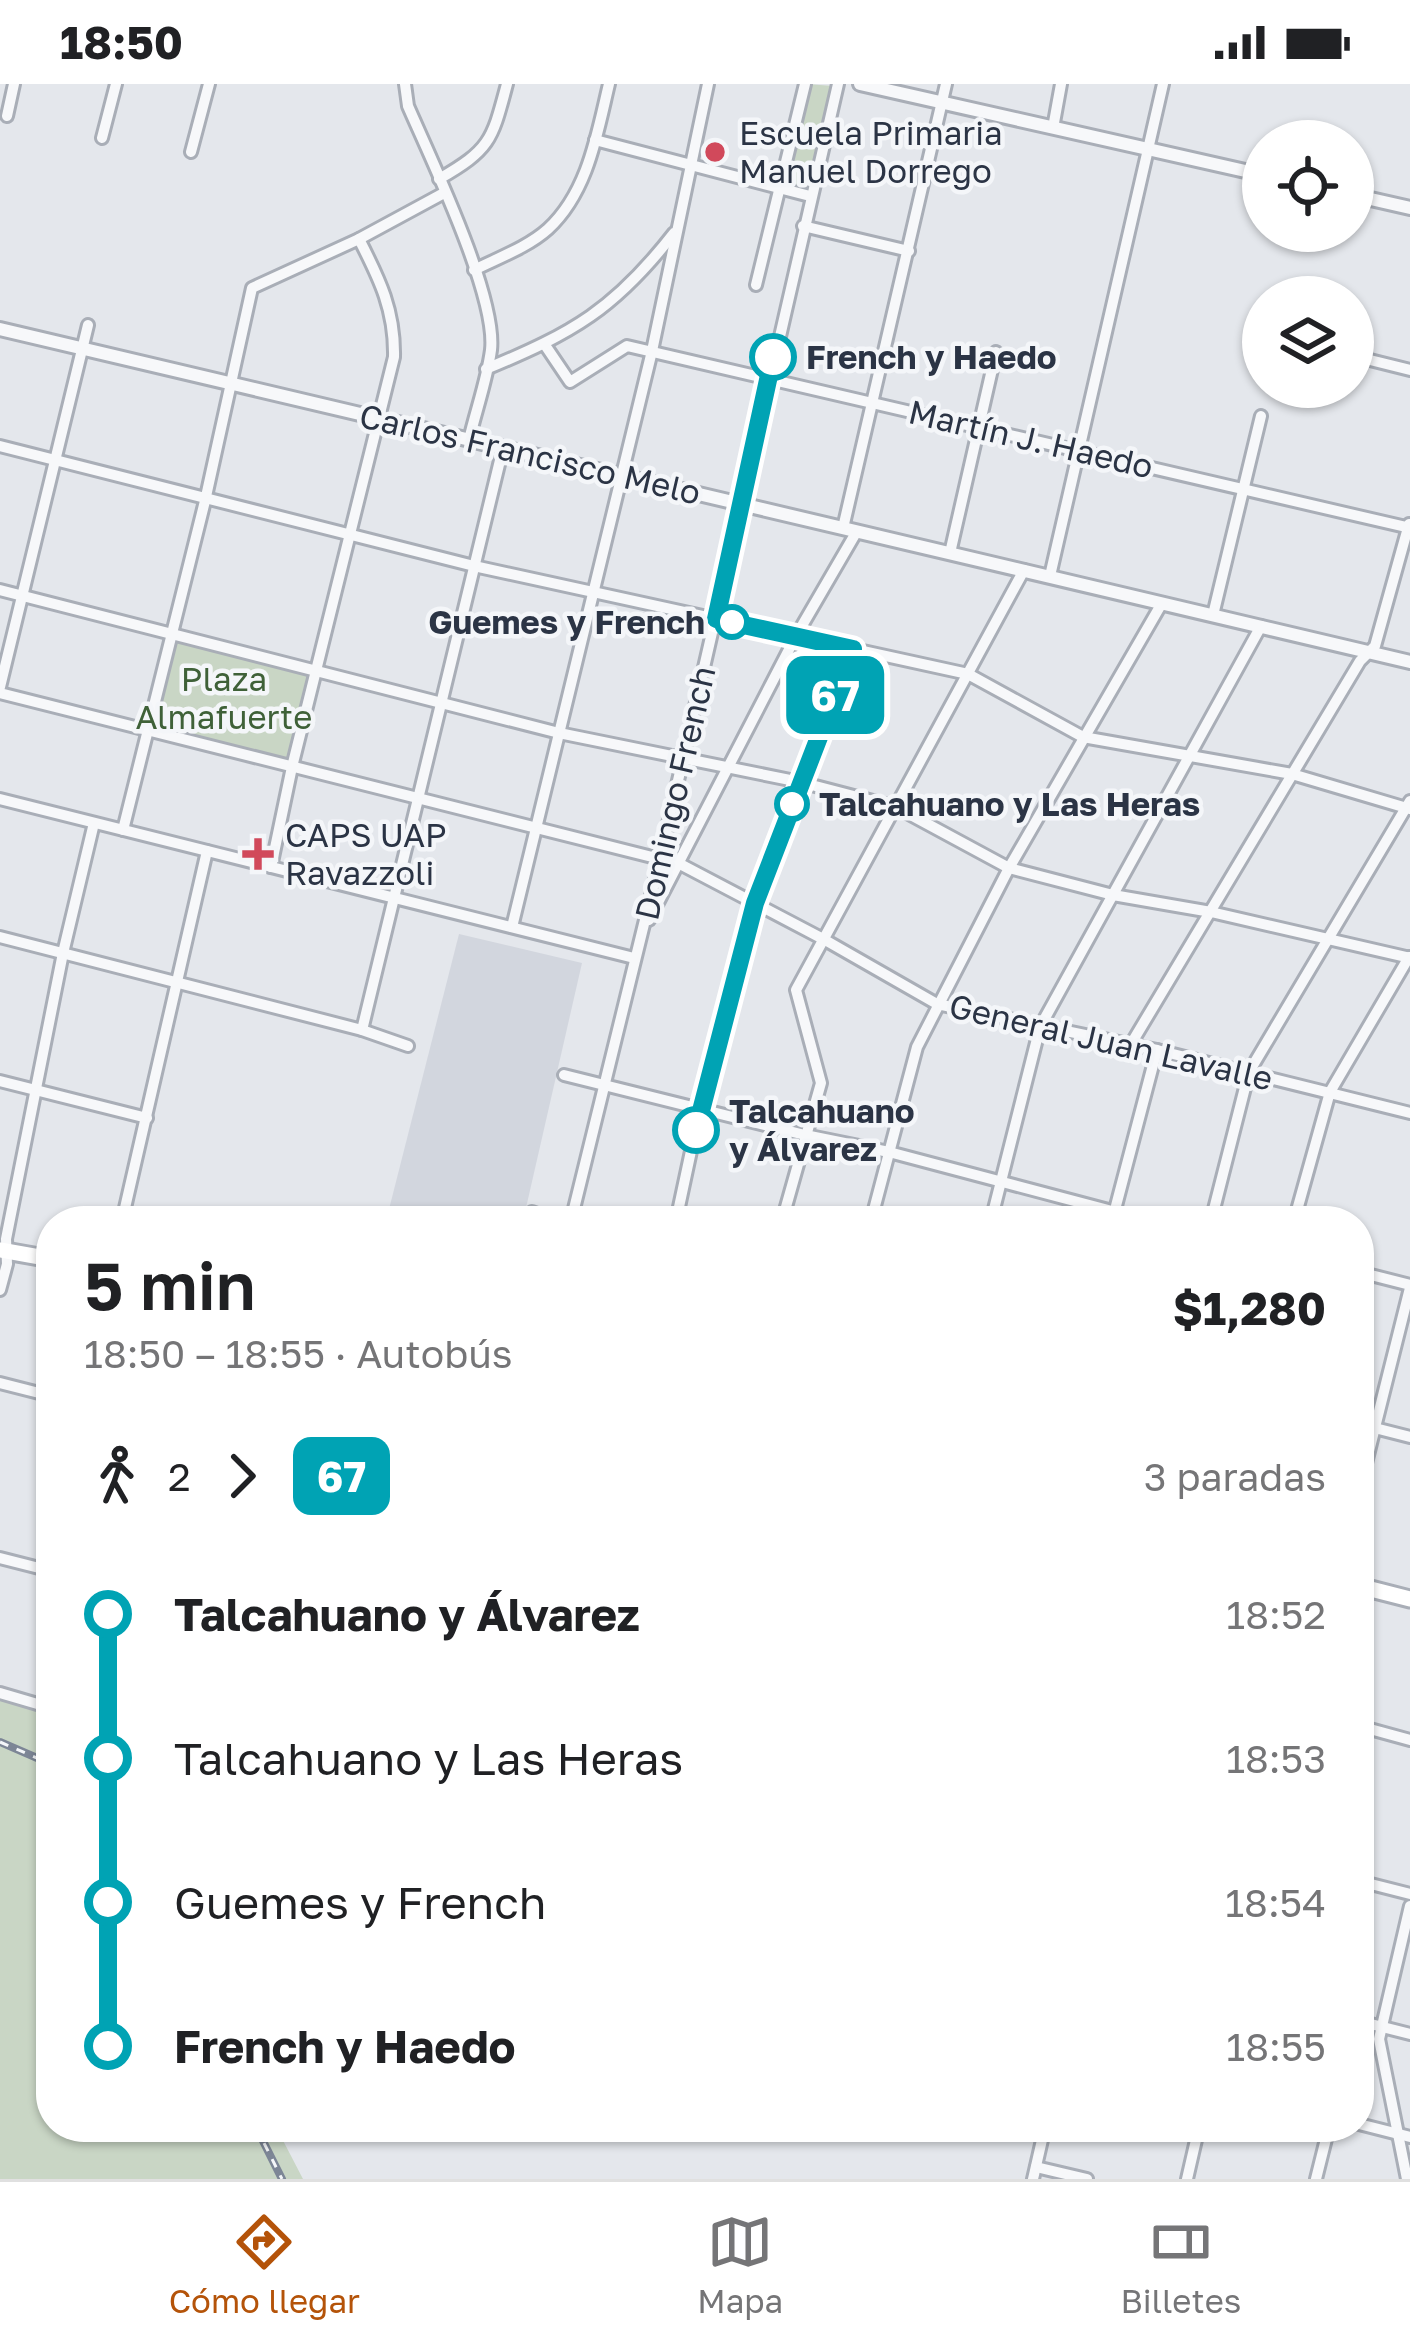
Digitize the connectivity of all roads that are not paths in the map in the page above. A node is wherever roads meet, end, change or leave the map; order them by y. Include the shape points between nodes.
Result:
1 (14, 84) edge
2 (116, 84) edge
3 (209, 84) edge
4 (405, 84) edge
5 (507, 84) edge
6 (609, 84) edge
7 (708, 84) edge
8 (805, 84) edge
9 (838, 84) edge
10 (860, 84) edge
11 (946, 84) edge
12 (1061, 84) edge
13 (1163, 84) edge
14 (942, 104) junction
15 (7, 116) dead end
16 (1053, 128) junction
17 (102, 138) dead end
18 (595, 140) junction
19 (1146, 148) junction
20 (191, 152) dead end
21 (688, 164) junction
22 (1242, 170) edge
23 (439, 179) junction
24 (780, 188) junction
25 (444, 193) junction
26 (810, 196) junction
27 (1374, 200) edge
28 (1410, 208) edge
29 (803, 226) junction
30 (676, 230) junction
31 (359, 239) junction
32 (909, 251) junction
33 (474, 270) junction
34 (756, 285) dead end
35 (88, 326) dead end
36 (0, 329) edge
37 (545, 345) junction
38 (83, 349) junction
39 (652, 352) junction
40 (996, 352) dead end
41 (1374, 361) edge
42 (486, 369) junction
43 (1410, 370) edge
44 (769, 378) junction
45 (232, 383) junction
46 (874, 403) junction
47 (1261, 416) dead end
48 (380, 419) junction
49 (979, 428) junction
50 (469, 440) junction
51 (0, 446) edge
52 (503, 448) junction
53 (1080, 451) junction
54 (56, 460) junction
55 (622, 476) junction
56 (1241, 488) junction
57 (205, 501) junction
58 (740, 503) junction
59 (1410, 525) edge
60 (850, 530) junction
61 (352, 537) junction
62 (950, 553) junction
63 (475, 566) junction
64 (1024, 570) junction
65 (1050, 576) junction
66 (0, 590) edge
67 (592, 592) junction
68 (21, 596) junction
69 (1162, 603) junction
70 (1213, 615) junction
71 (716, 619) junction
72 (1261, 626) junction
73 (172, 634) junction
74 (796, 636) junction
75 (853, 649) junction
76 (1368, 653) junction
77 (1410, 662) edge
78 (316, 670) junction
79 (968, 674) junction
80 (0, 690) edge
81 (441, 702) junction
82 (145, 730) junction
83 (560, 733) junction
84 (1083, 737) junction
85 (1189, 756) junction
86 (684, 758) junction
87 (292, 767) junction
88 (727, 767) junction
89 (1292, 774) junction
90 (800, 782) junction
91 (0, 799) edge
92 (418, 799) junction
93 (1409, 806) edge
94 (896, 807) junction
95 (94, 823) junction
96 (536, 828) junction
97 (123, 830) junction
98 (207, 851) junction
99 (660, 860) junction
100 (680, 864) junction
101 (271, 867) junction
102 (1009, 868) junction
103 (1113, 896) junction
104 (394, 898) junction
105 (755, 903) junction
106 (1211, 912) junction
107 (512, 927) junction
108 (642, 932) junction
109 (0, 937) edge
110 (1332, 938) junction
111 (825, 940) junction
112 (63, 953) junction
113 (1410, 957) edge
114 (634, 958) junction
115 (177, 982) junction
116 (937, 1004) junction
117 (1040, 1027) junction
118 (362, 1030) junction
119 (1130, 1044) junction
120 (408, 1046) dead end
121 (1156, 1050) junction
122 (1249, 1072) junction
123 (564, 1076) dead end
124 (0, 1081) edge
125 (604, 1085) junction
126 (36, 1090) junction
127 (1330, 1092) junction
128 (700, 1109) junction
129 (1410, 1113) edge
130 (147, 1118) junction
131 (805, 1136) junction
132 (889, 1152) junction
133 (1001, 1184) junction
134 (126, 1206) edge
135 (576, 1206) edge
136 (679, 1206) edge
137 (786, 1206) edge
138 (875, 1206) edge
139 (995, 1206) edge
140 (1078, 1206) edge
141 (1116, 1206) edge
142 (1215, 1206) edge
143 (1298, 1206) edge
144 (3, 1251) edge
145 (36, 1256) edge
146 (1374, 1276) edge
147 (1410, 1287) edge
148 (0, 1290) edge
149 (0, 1383) edge
150 (36, 1392) edge
151 (1376, 1429) junction
152 (1374, 1436) edge
153 (1410, 1437) edge
154 (0, 1558) edge
155 (36, 1567) edge
156 (1374, 1590) edge
157 (1410, 1599) edge
158 (0, 1693) edge
159 (36, 1701) edge
160 (1374, 1730) edge
161 (1410, 1740) edge
162 (1374, 1885) edge
163 (1410, 1894) edge
164 (1410, 1906) edge
165 (1374, 2025) edge
166 (1380, 2026) junction
167 (1410, 2034) edge
168 (1374, 2128) edge
169 (1404, 2136) edge
170 (1041, 2142) edge
171 (1195, 2142) edge
172 (1325, 2142) edge
173 (1034, 2173) edge
174 (1087, 2179) edge
175 (1186, 2179) edge
176 (1316, 2179) edge
177 (1406, 2179) edge

1 - 15 street
2 - 17 street
3 - 20 street
4 - 23 street
5 - 23 street via 476,158
6 - 18 street
7 - 21 street
8 - 24 street
9 - 26 street, Domingo French
10 - 14 street
11 - 14 street
12 - 16 street
13 - 19 street
14 - 16 street
14 - 32 street
16 - 19 street
18 - 21 street
18 - 33 street via 586,171 548,229
19 - 22 street
19 - 53 street
21 - 24 street
21 - 30 street
23 - 25 street
24 - 26 street
24 - 34 street
25 - 31 street
25 - 33 street
26 - 29 street, Domingo French
27 - 28 street
29 - 32 street
29 - 44 street, Domingo French
30 - 37 street via 636,282
30 - 39 street
31 - 45 street via 252,287
31 - 48 street via 395,324
32 - 46 street
33 - 42 street via 489,317
35 - 38 street
36 - 38 street, Carlos Francisco Melo
37 - 39 street via 570,382 627,346
37 - 42 street
38 - 45 street, Carlos Francisco Melo
38 - 54 street
39 - 44 street, Martín J. Haedo
39 - 55 street
40 - 49 street
41 - 43 street
42 - 50 street
44 - 46 street, Martín J. Haedo
44 - 58 street, Domingo French
45 - 48 street, Carlos Francisco Melo
45 - 57 street
46 - 49 street, Martín J. Haedo
46 - 60 street
47 - 56 street
48 - 50 street, Carlos Francisco Melo
48 - 61 street
49 - 53 street, Martín J. Haedo
49 - 62 street
50 - 52 street, Carlos Francisco Melo
51 - 54 street
52 - 55 street, Carlos Francisco Melo
52 - 63 street
53 - 56 street, Martín J. Haedo
53 - 65 street
54 - 57 street
54 - 68 street
55 - 58 street, Carlos Francisco Melo
55 - 67 street
56 - 59 street, Martín J. Haedo
56 - 70 street
57 - 61 street
57 - 73 street
58 - 60 street, Carlos Francisco Melo
58 - 71 street, Domingo French
59 - 76 street
60 - 62 street, Carlos Francisco Melo
60 - 74 street
61 - 63 street
61 - 78 street
62 - 64 street, Carlos Francisco Melo
63 - 67 street
63 - 81 street
64 - 65 street, Carlos Francisco Melo
64 - 79 street
65 - 69 street, Carlos Francisco Melo
66 - 68 street
67 - 71 street
67 - 83 street
68 - 73 street
68 - 80 street
69 - 70 street, Carlos Francisco Melo
69 - 84 street
70 - 72 street, Carlos Francisco Melo
71 - 74 street
71 - 86 street, Domingo French
72 - 76 street, Carlos Francisco Melo
72 - 85 street
73 - 78 street
73 - 82 street
74 - 75 street
74 - 88 street
75 - 79 street
75 - 90 street
76 - 77 street, Carlos Francisco Melo
76 - 89 street
78 - 81 street
78 - 87 street
79 - 84 street
79 - 94 street
80 - 82 street, General Juan Lavalle
81 - 83 street
81 - 92 street
82 - 87 street, General Juan Lavalle
82 - 97 street
83 - 86 street
83 - 96 street
84 - 85 street
84 - 102 street
85 - 89 street
85 - 103 street
86 - 88 street
86 - 99 street, Domingo French
87 - 92 street, General Juan Lavalle
87 - 101 street
88 - 90 street
88 - 100 street
89 - 93 street
89 - 106 street
90 - 94 street
90 - 105 street
91 - 95 street
92 - 96 street, General Juan Lavalle
92 - 104 street
93 - 110 street
94 - 102 street
94 - 111 street
95 - 97 street
95 - 112 street
96 - 99 street, General Juan Lavalle
96 - 107 street
97 - 98 street
98 - 101 street
98 - 115 street
99 - 100 street, General Juan Lavalle
99 - 108 street, Domingo French
100 - 105 street, General Juan Lavalle
100 - 108 street
101 - 104 street
102 - 103 street
102 - 116 street
103 - 106 street
103 - 117 street
104 - 107 street
104 - 118 street
105 - 111 street, General Juan Lavalle
105 - 128 street
106 - 110 street
106 - 119 street
107 - 114 street
108 - 114 street, Domingo French
109 - 112 street
110 - 113 street
110 - 122 street
111 - 116 street, General Juan Lavalle
111 - 131 street via 796,990 820,1083
112 - 115 street
112 - 126 street
113 - 127 street
114 - 125 street, Domingo French
115 - 118 street
115 - 130 street
116 - 117 street, General Juan Lavalle
116 - 132 street
117 - 119 street, General Juan Lavalle
117 - 133 street
118 - 120 street
119 - 121 street, General Juan Lavalle
121 - 122 street, General Juan Lavalle
121 - 141 street
122 - 127 street, General Juan Lavalle
122 - 142 street
123 - 125 street
124 - 126 street
125 - 128 street
125 - 135 street, Domingo French
126 - 130 street
126 - 144 street
127 - 129 street, General Juan Lavalle
127 - 143 street
128 - 131 street
128 - 136 street
130 - 134 street
131 - 132 street
131 - 137 street
132 - 133 street
132 - 138 street
133 - 139 street
133 - 140 street
144 - 145 main road
144 - 148 street
146 - 147 street
147 - 151 street
149 - 150 street
151 - 152 street
151 - 153 street
154 - 155 street
156 - 157 main road
158 - 159 street
160 - 161 street
162 - 163 street
164 - 166 street
165 - 166 street
166 - 167 street
166 - 169 street
168 - 169 street
169 - 177 street
170 - 173 street
171 - 175 street
172 - 176 street
173 - 174 street

